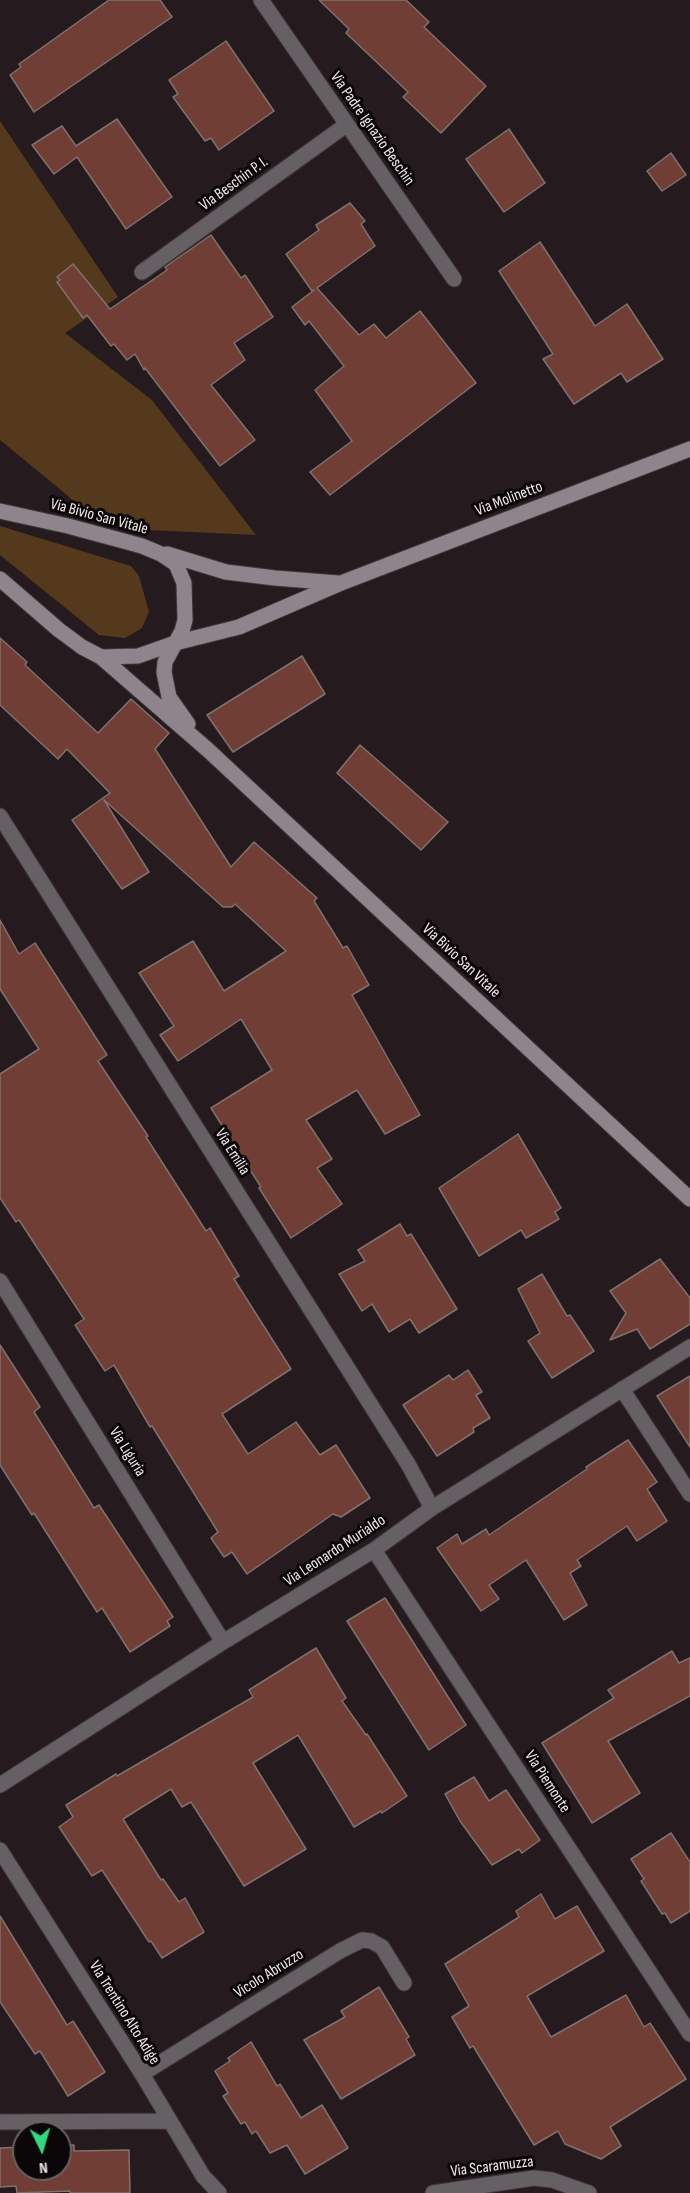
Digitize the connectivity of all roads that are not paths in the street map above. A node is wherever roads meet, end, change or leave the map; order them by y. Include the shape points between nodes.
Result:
1 (261, 0) edge
2 (346, 125) junction
3 (142, 272) dead end
4 (454, 279) dead end
5 (690, 449) edge
6 (0, 511) edge
7 (142, 546) junction
8 (1, 581) edge
9 (341, 583) junction
10 (176, 643) junction
11 (101, 657) junction
12 (208, 750) junction
13 (0, 816) edge
14 (690, 1199) edge
15 (0, 1281) edge
16 (690, 1347) edge
17 (622, 1389) junction
18 (690, 1494) edge
19 (432, 1508) junction
20 (374, 1550) junction
21 (223, 1642) junction
22 (0, 1785) edge
23 (0, 1850) edge
24 (404, 1983) dead end
25 (690, 2034) edge
26 (142, 2074) junction
27 (170, 2121) junction
28 (0, 2122) edge
29 (219, 2193) edge
30 (434, 2193) edge
31 (589, 2193) edge

1 - 2 street, Via Padre Ignazio Beschin
2 - 3 street, Via Beschin P. I.
2 - 4 street, Via Padre Ignazio Beschin
5 - 9 main road, Via Molinetto
6 - 7 main road, Via Bivio San Vitale
7 - 9 main road, Via Molinetto via 226,572
7 - 10 main road, Via Bivio San Vitale via 176,564 184,583 185,620
8 - 11 main road, Via Bivio San Vitale via 59,630
9 - 10 main road, Via Molinetto via 239,627
10 - 11 main road via 138,656
10 - 12 main road, Via Bivio San Vitale via 165,662 169,697
11 - 12 main road, Via Bivio San Vitale
12 - 14 main road, Via Bivio San Vitale
13 - 19 street, Via Emilia via 402,1454
15 - 21 street, Via Liguria
16 - 17 street, Via Leonardo Murialdo
17 - 18 street
17 - 19 street, Via Leonardo Murialdo
19 - 20 street, Via Leonardo Murialdo
20 - 21 street, Via Leonardo Murialdo
20 - 25 street, Via Piemonte
21 - 22 street, Via Leonardo Murialdo
23 - 26 street, Via Trentino Alto Adige
24 - 26 street, Vicolo Abruzzo via 382,1947 362,1940
26 - 27 street, Via Trentino Alto Adige
27 - 28 street
27 - 29 street, Via Trentino Alto Adige via 203,2176
30 - 31 street, Via Scaramuzza via 534,2178

